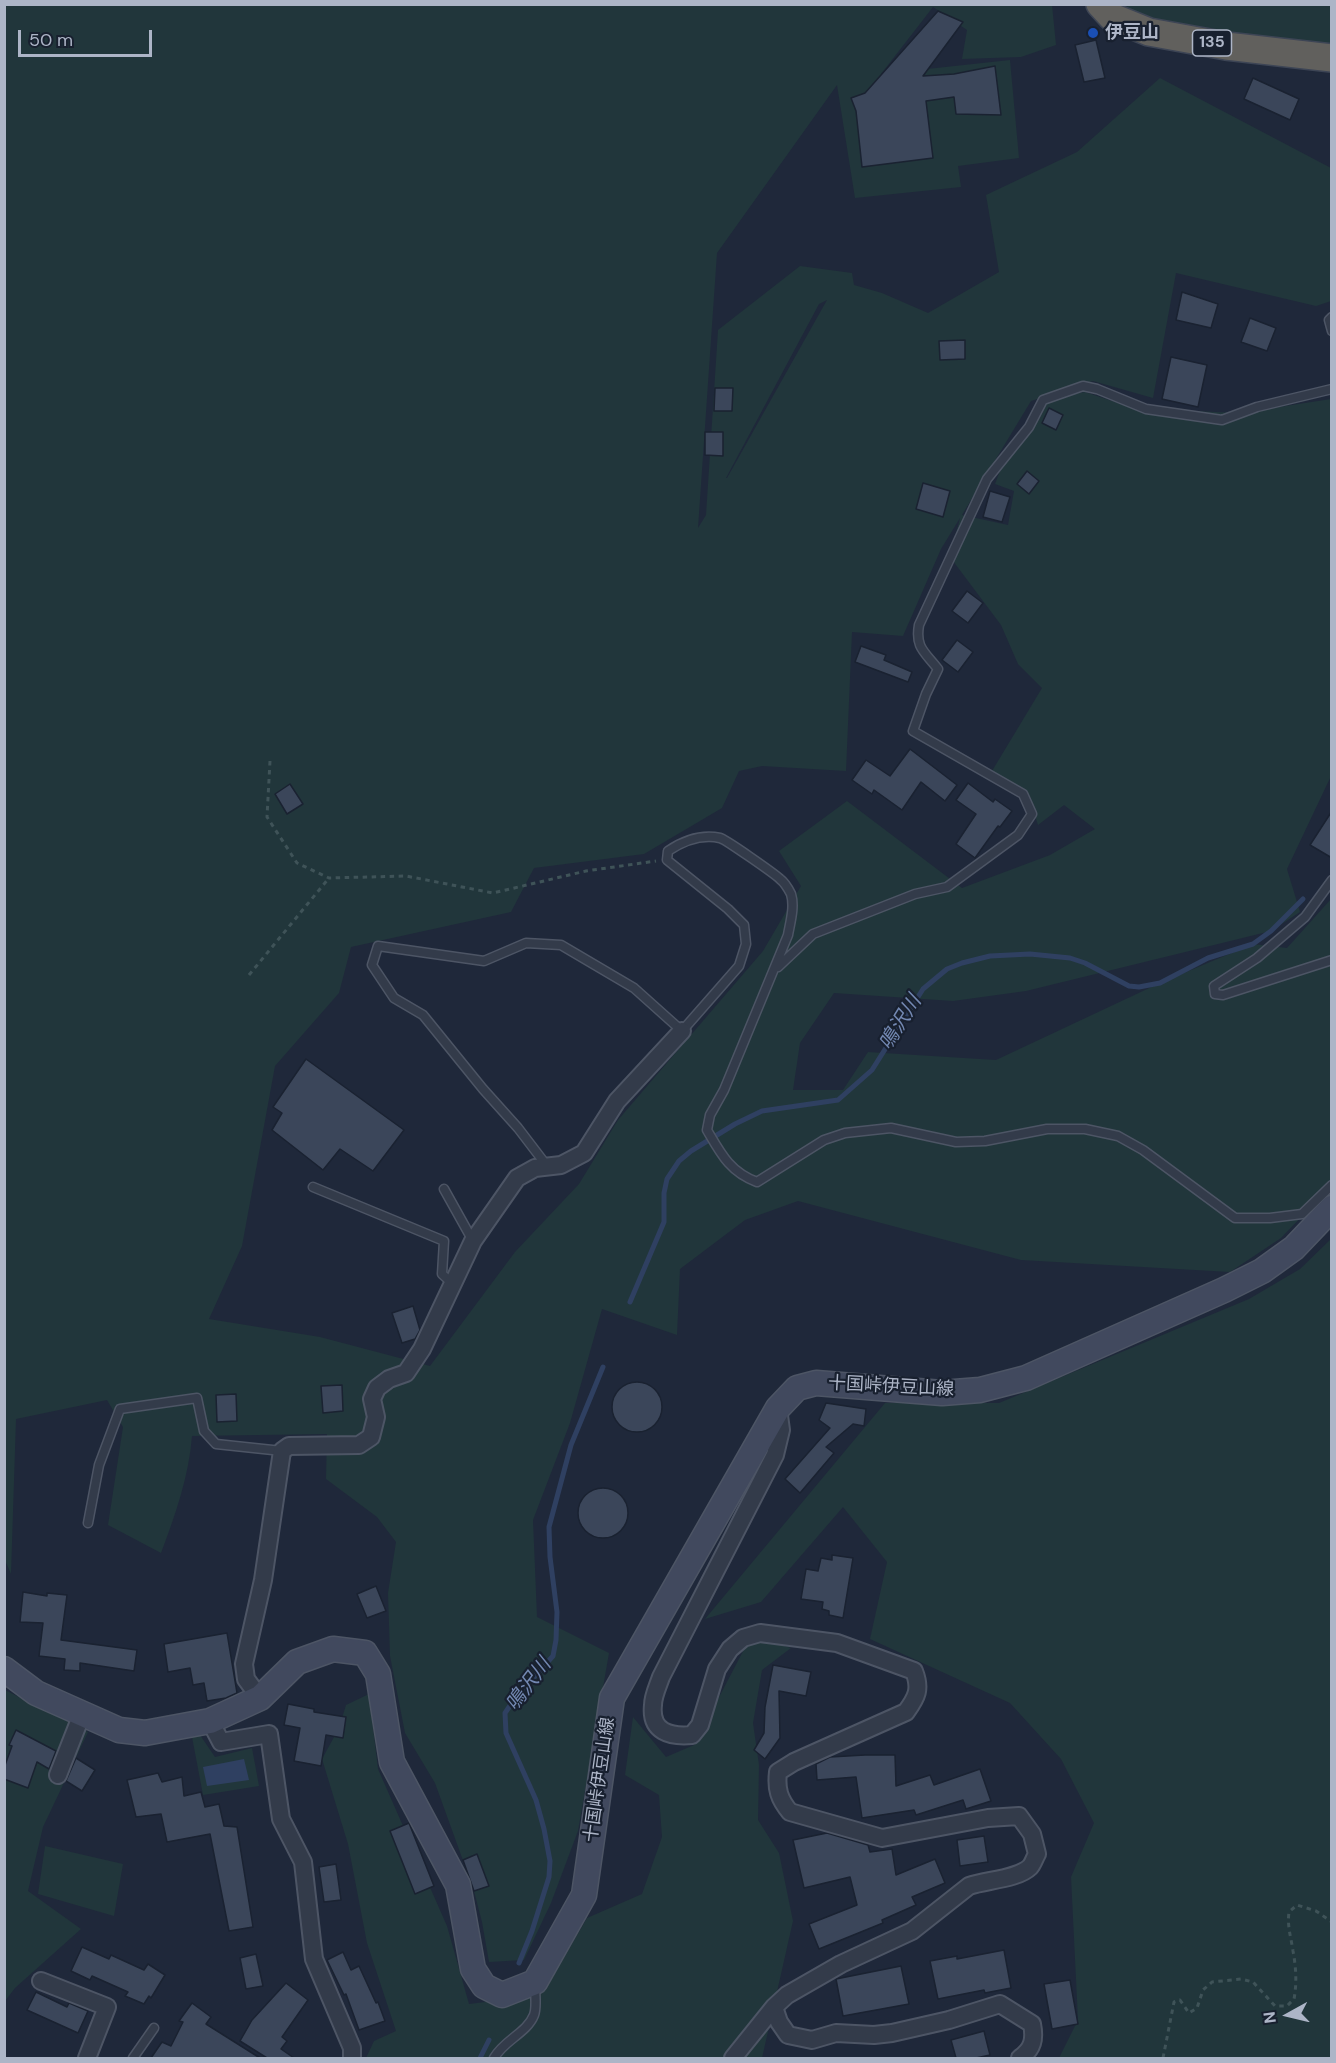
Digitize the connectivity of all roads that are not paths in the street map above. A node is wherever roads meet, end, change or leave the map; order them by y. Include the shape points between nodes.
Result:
1 (1100, 4) edge
2 (1332, 58) edge
3 (1332, 317) edge
4 (1332, 331) edge
5 (1332, 389) edge
6 (1332, 880) edge
7 (1332, 960) edge
8 (775, 969) junction
9 (682, 1031) junction
10 (547, 1166) junction
11 (1332, 1185) edge
12 (313, 1186) dead end
13 (444, 1189) dead end
14 (1332, 1209) edge
15 (473, 1241) junction
16 (453, 1284) junction
17 (778, 1408) junction
18 (282, 1451) junction
19 (88, 1523) dead end
20 (4, 1669) edge
21 (260, 1698) junction
22 (82, 1714) junction
23 (210, 1721) junction
24 (58, 1775) dead end
25 (41, 1981) dead end
26 (535, 1982) junction
27 (774, 2007) junction
28 (154, 2028) dead end
29 (87, 2058) edge
30 (133, 2058) edge
31 (352, 2058) edge
32 (494, 2058) edge
33 (733, 2058) edge
34 (1020, 2058) edge

1 - 2 highway, 135 via 1112,17 1149,32 1226,46
3 - 4 lane
5 - 8 lane via 1257,406 1222,420 1146,409 1083,386 1043,400 1029,427 987,478 916,639 938,669 913,731 1023,794 1032,814 1027,825 947,887 915,894 813,934
6 - 7 lane via 1305,917 1257,958 1214,986 1215,994 1223,995
8 - 9 lane via 793,912 791,894 780,879 722,838 681,842 668,851 667,860 744,925 746,944 739,966
8 - 11 lane via 710,1114 707,1130 741,1176 758,1182 824,1140 871,1129 891,1128 956,1142 985,1141 1047,1129 1085,1129 1118,1136 1143,1150 1235,1218 1302,1214
9 - 10 street via 617,1101 584,1153 561,1165
9 - 10 lane via 634,987 561,945 526,943 484,961 378,945 372,965 394,998 423,1015
10 - 15 street via 517,1178
12 - 16 lane via 444,1241 442,1274
13 - 15 lane
14 - 17 main road, 十国峠伊豆山線 via 1294,1248 1262,1271 1026,1377 980,1390 942,1393 816,1383 797,1388
15 - 16 street
16 - 18 street via 406,1373 389,1379 374,1393 376,1417 371,1437 359,1445 289,1446
17 - 26 main road, 十国峠伊豆山線 via 612,1698 584,1895
17 - 27 street via 781,1430 775,1455 661,1677 653,1705 655,1722 663,1732 692,1735 700,1725 717,1669 743,1638 760,1633 837,1643 914,1671 919,1683 915,1699 906,1712 794,1762 778,1773 776,1786 781,1802 790,1812 882,1838 988,1818 1020,1816 1032,1834 1037,1854 1030,1866 1018,1874 969,1887 912,1931 796,1989
18 - 19 lane via 216,1444 204,1431 197,1398 120,1408 99,1465
18 - 21 street via 263,1580 244,1664 246,1679
20 - 22 main road via 36,1693
21 - 23 main road
21 - 26 main road via 297,1662 333,1649 365,1653 378,1674 392,1762 458,1885 473,1969 484,1986 502,1995
22 - 23 main road via 119,1730 145,1733
22 - 24 street
23 - 31 street via 221,1742 268,1734 281,1820 303,1862 314,1959 352,2048
25 - 29 street via 107,2007
26 - 32 lane via 535,2014 527,2027 500,2048
27 - 33 street
27 - 34 street via 788,2035 812,2040 836,2033 891,2033 1000,2004 1032,2024 1035,2037 1028,2052
28 - 30 lane

